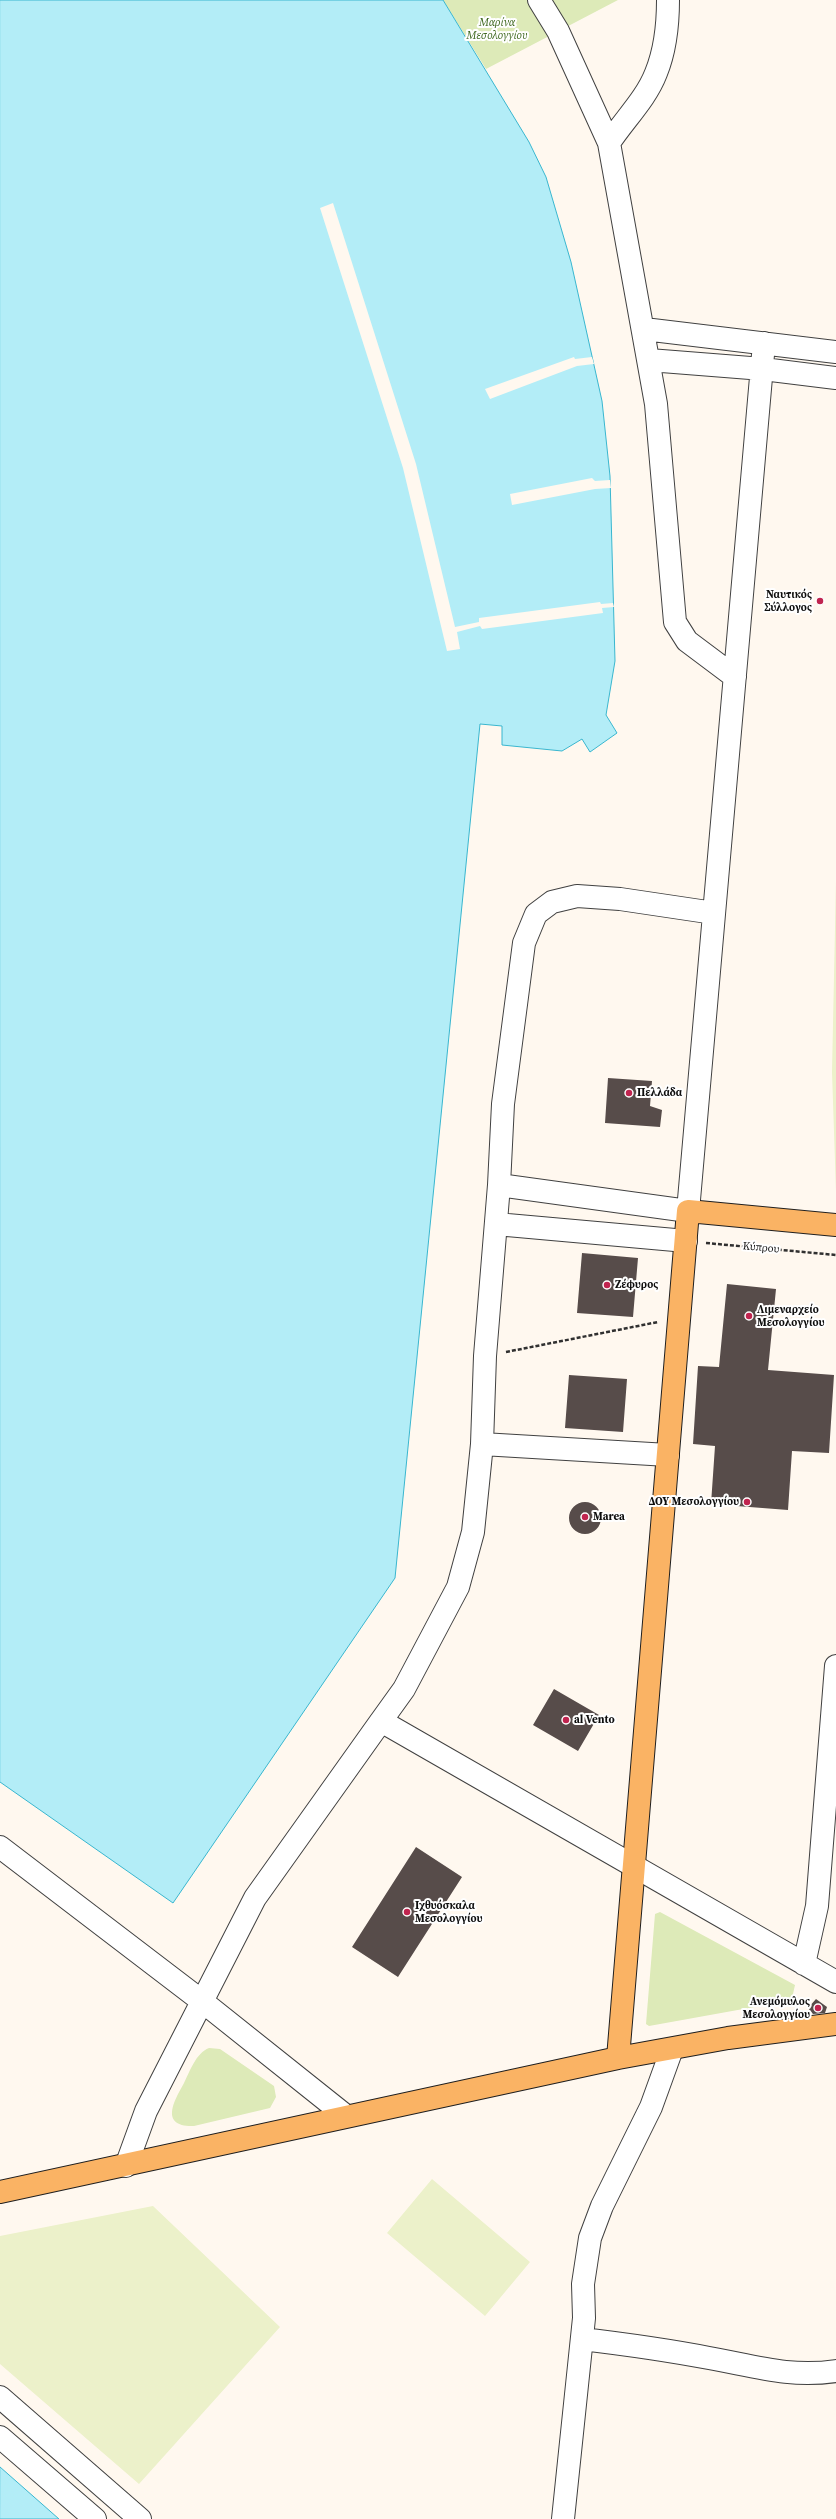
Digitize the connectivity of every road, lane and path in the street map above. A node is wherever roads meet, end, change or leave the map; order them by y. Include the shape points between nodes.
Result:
1 (539, 0) edge
2 (668, 0) edge
3 (609, 143) junction
4 (644, 329) junction
5 (764, 343) junction
6 (836, 352) edge
7 (649, 360) junction
8 (762, 368) junction
9 (836, 378) edge
10 (735, 677) junction
11 (714, 913) junction
12 (500, 1185) junction
13 (688, 1211) junction
14 (496, 1224) junction
15 (836, 1225) edge
16 (686, 1241) junction
17 (836, 1255) edge
18 (680, 1317) junction
19 (485, 1356) junction
20 (482, 1444) junction
21 (668, 1455) junction
22 (836, 1666) edge
23 (381, 1721) junction
24 (0, 1847) edge
25 (632, 1866) junction
26 (826, 1902) edge
27 (804, 1964) junction
28 (836, 1982) edge
29 (203, 2002) junction
30 (836, 2024) edge
31 (672, 2049) junction
32 (618, 2058) junction
33 (346, 2116) junction
34 (126, 2166) junction
35 (0, 2192) edge
36 (582, 2339) junction
37 (836, 2372) edge
38 (0, 2397) edge
39 (0, 2437) edge
40 (94, 2519) edge
41 (140, 2519) edge
42 (563, 2519) edge

1 - 3 street via 558,31
2 - 3 street via 668,25 656,73 642,98
3 - 4 street
4 - 5 street
4 - 7 street
5 - 6 street
5 - 8 street
7 - 8 street
7 - 10 street via 657,419 675,622 687,641
8 - 9 street
8 - 10 street
10 - 11 street
11 - 12 street via 620,899 577,896 552,902 536,914 524,943 516,998 503,1104
11 - 13 street
12 - 13 street
12 - 14 street
13 - 15 main road
13 - 16 main road
14 - 16 street
14 - 19 street
16 - 17 path, Κύπρου
16 - 18 main road
18 - 19 path
18 - 21 main road
19 - 20 street
20 - 21 street
20 - 23 street via 473,1532 458,1587 404,1689
21 - 25 main road
22 - 26 street
23 - 25 street
23 - 29 street via 255,1898
24 - 29 street
25 - 27 street
25 - 32 main road
26 - 27 street
27 - 28 street
29 - 33 street
29 - 34 street via 146,2111
30 - 31 main road via 728,2038
31 - 32 main road
31 - 36 street via 651,2107 602,2206 590,2238 583,2284
32 - 33 main road
33 - 34 main road
34 - 35 main road
36 - 37 street via 710,2358 767,2371 810,2375
36 - 42 street
38 - 41 street
39 - 40 street

